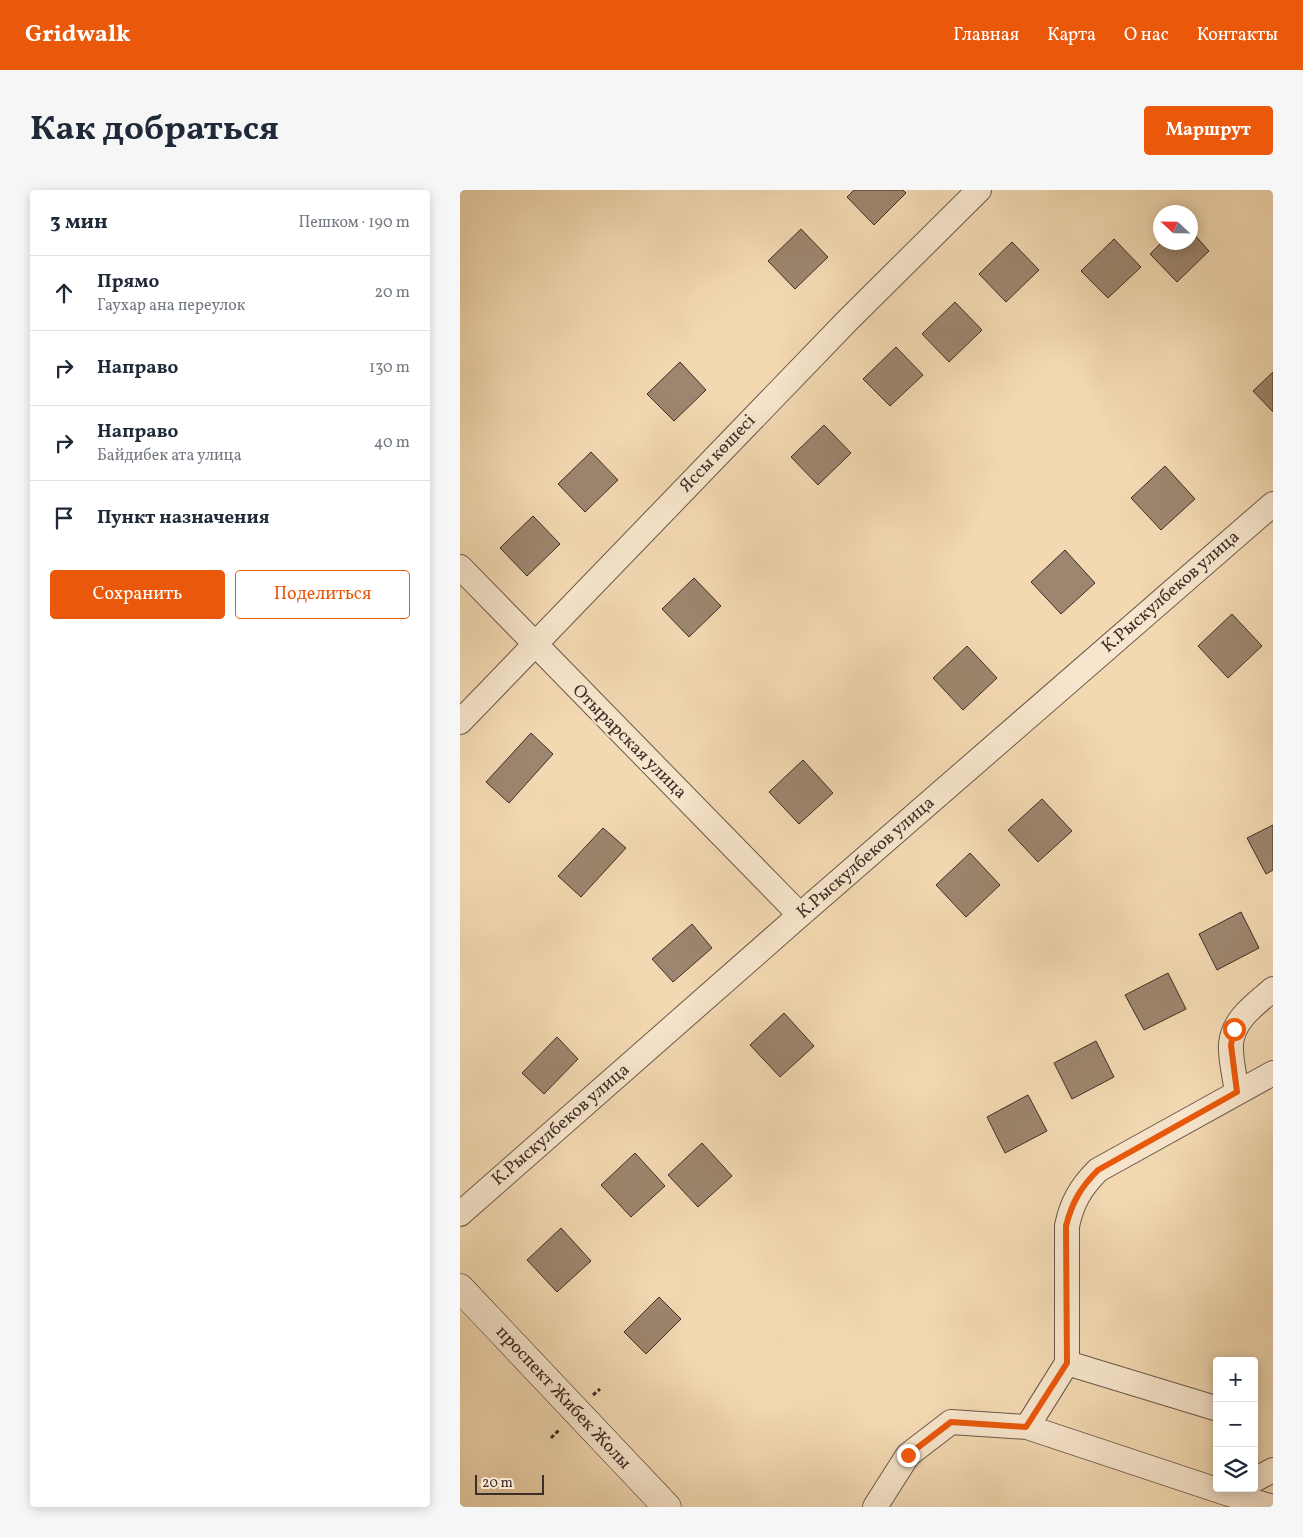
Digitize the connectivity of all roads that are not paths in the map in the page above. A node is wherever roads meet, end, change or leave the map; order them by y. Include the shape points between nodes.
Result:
1 (980, 190) edge
2 (1273, 504) edge
3 (460, 568) edge
4 (534, 645) junction
5 (460, 722) edge
6 (800, 915) junction
7 (1273, 989) edge
8 (1273, 1073) edge
9 (1237, 1092) junction
10 (460, 1214) edge
11 (460, 1288) edge
12 (1067, 1363) junction
13 (1213, 1408) edge
14 (1026, 1427) junction
15 (1273, 1470) edge
16 (1258, 1478) edge
17 (1213, 1484) edge
18 (1237, 1492) edge
19 (667, 1507) edge
20 (875, 1507) edge
21 (1273, 1507) edge

1 - 4 street, Яссы көшесі via 848,320
2 - 6 street, К.Рыскулбеков улица
3 - 4 street, Отырарская улица
4 - 5 street, Яссы көшесі
4 - 6 street, Отырарская улица
6 - 10 street, К.Рыскулбеков улица
7 - 9 street via 1244,1014 1234,1029 1231,1045
8 - 9 street
9 - 12 street via 1098,1170 1084,1184 1066,1226
11 - 19 main road, проспект Жибек Жолы
12 - 13 street
12 - 14 street
14 - 17 street
14 - 20 street via 951,1422 908,1455
15 - 16 street
18 - 21 street

